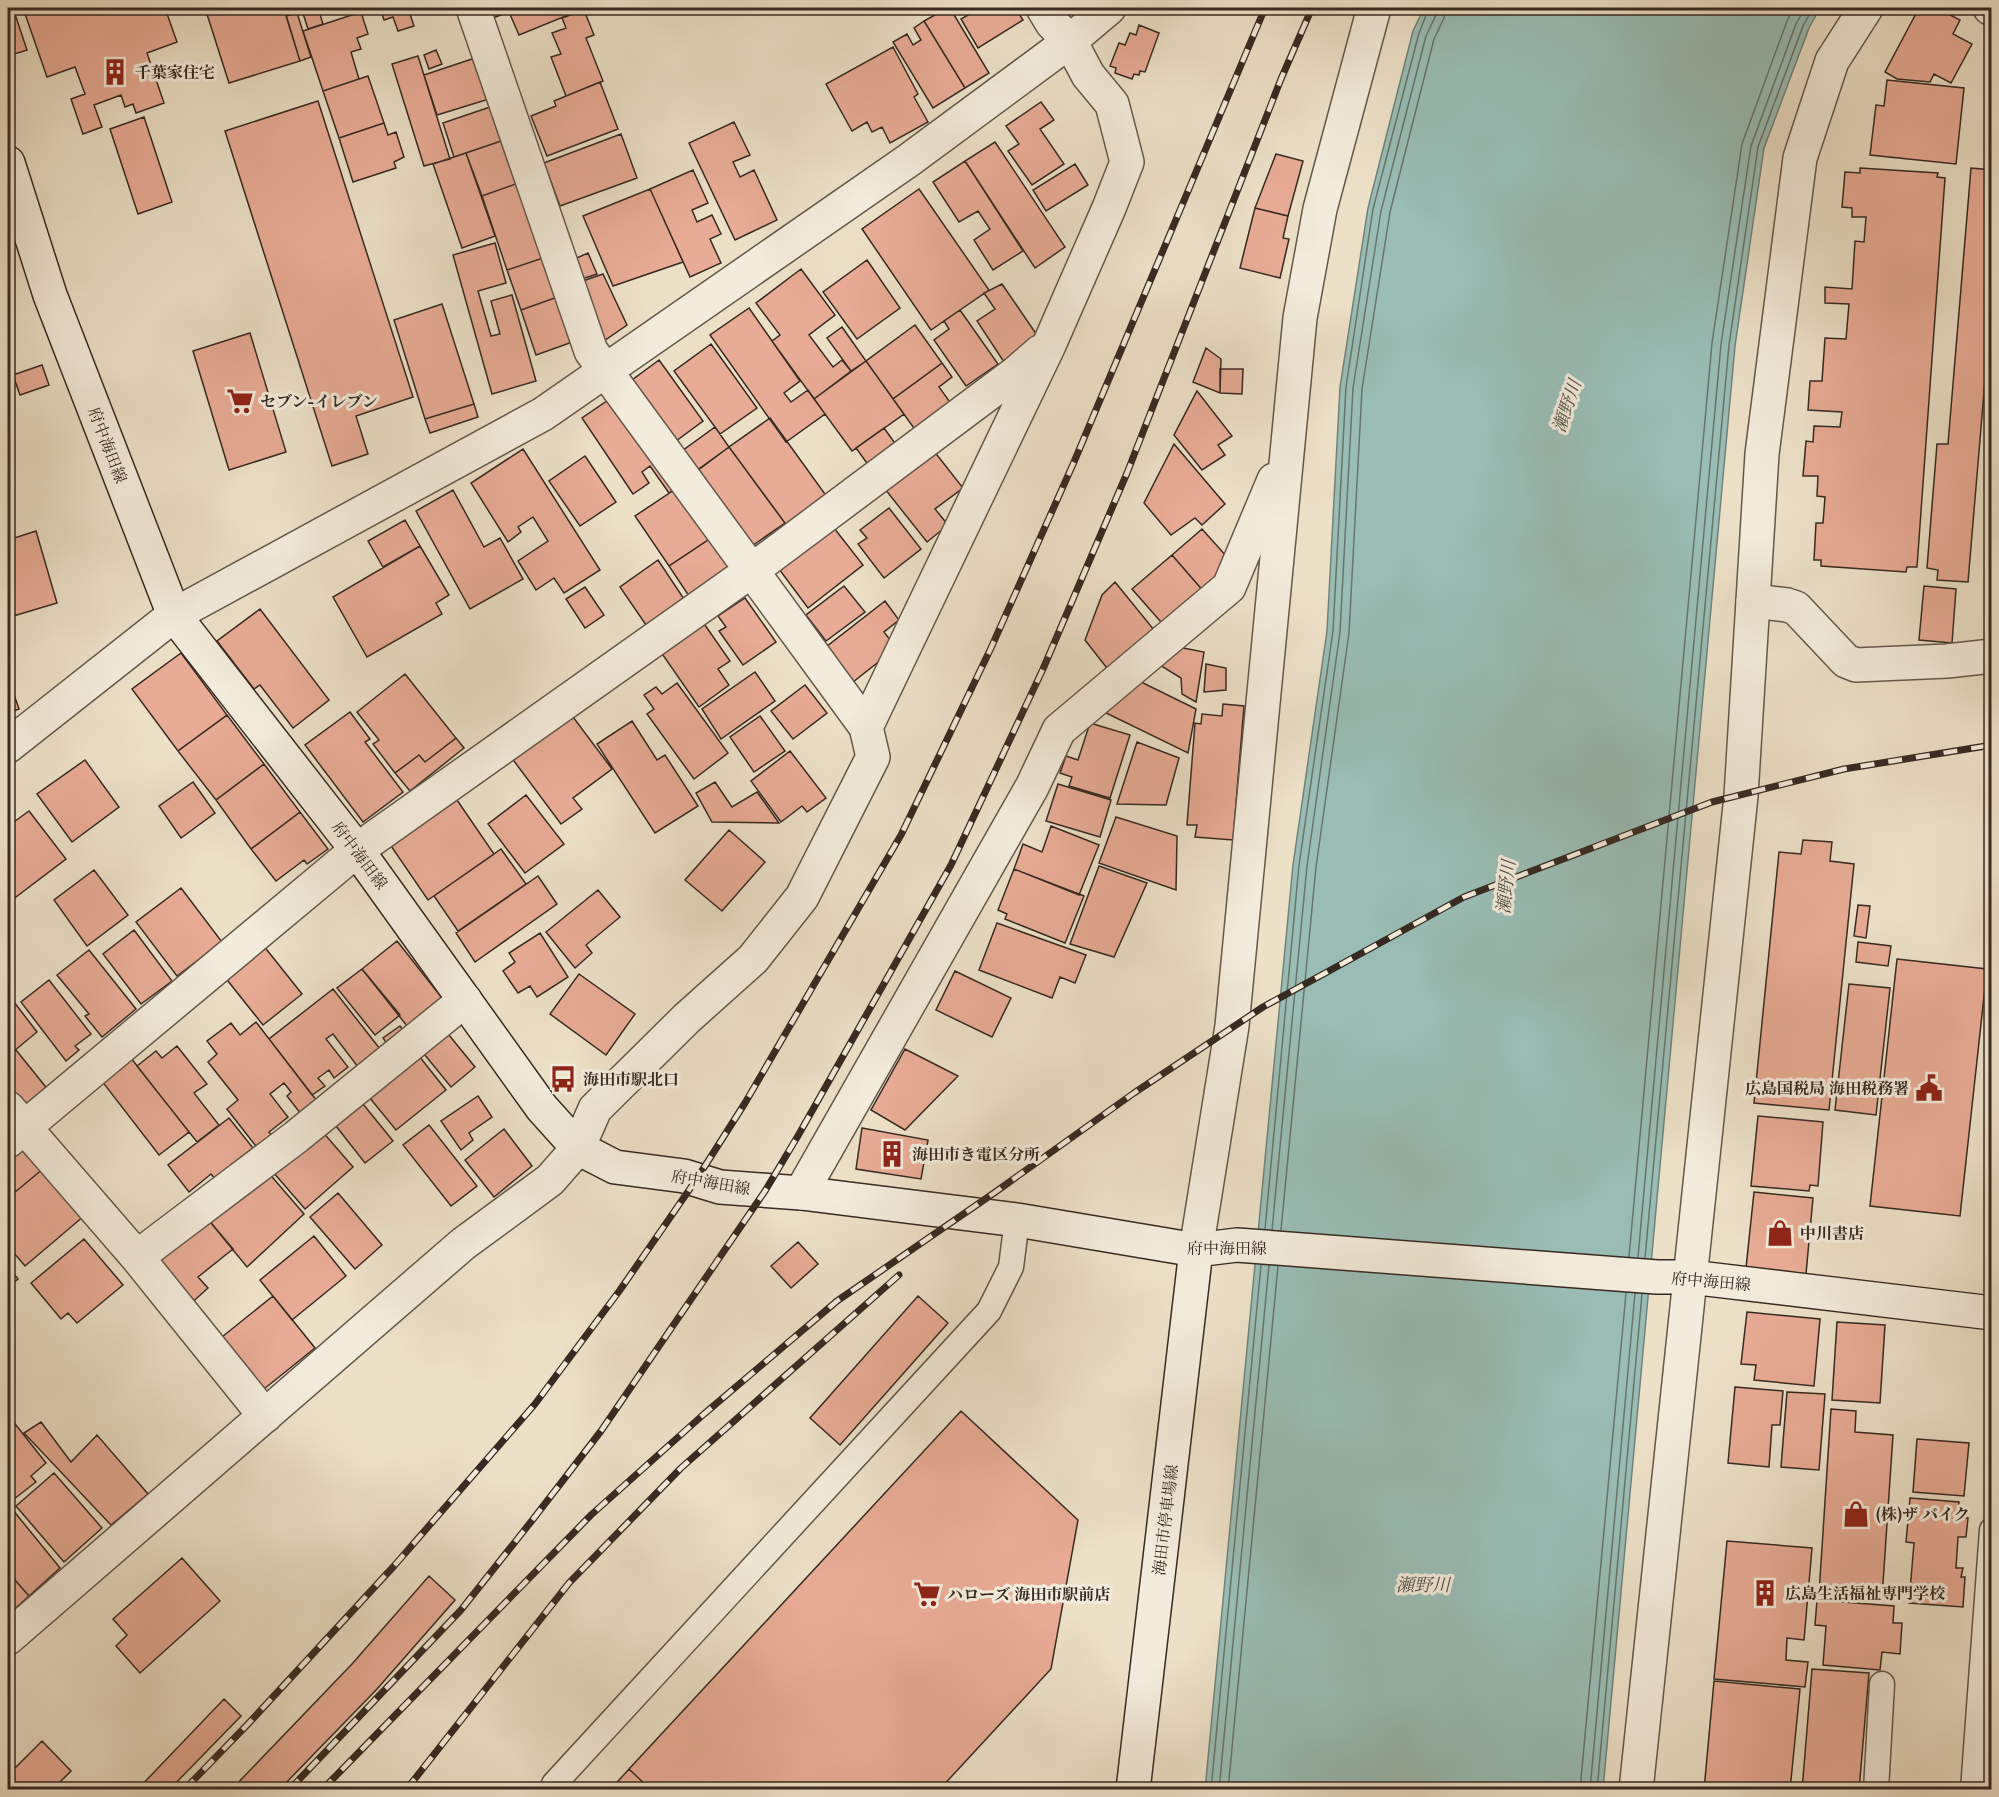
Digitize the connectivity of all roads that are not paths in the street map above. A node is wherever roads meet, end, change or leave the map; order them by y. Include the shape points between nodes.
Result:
1 (473, 8) edge
2 (1043, 8) edge
3 (1109, 8) edge
4 (1374, 8) edge
5 (1866, 8) edge
6 (1070, 41) junction
7 (8, 163) edge
8 (1049, 345) junction
9 (605, 370) junction
10 (1287, 449) junction
11 (751, 571) junction
12 (1753, 601) junction
13 (174, 615) junction
14 (1992, 656) edge
15 (866, 727) junction
16 (8, 746) edge
17 (357, 850) junction
18 (465, 1000) junction
19 (13, 1126) edge
20 (578, 1148) junction
21 (801, 1193) junction
22 (1017, 1220) junction
23 (1196, 1250) junction
24 (137, 1257) junction
25 (1690, 1277) junction
26 (1992, 1313) edge
27 (265, 1416) junction
28 (1992, 1530) edge
29 (8, 1638) edge
30 (1882, 1684) dead end
31 (554, 1784) dead end
32 (1133, 1790) edge
33 (1636, 1790) edge
34 (1876, 1790) edge
35 (1973, 1790) edge

1 - 9 street via 591,351
2 - 6 street
3 - 6 street
4 - 10 street, 海田市停車場線 via 1320,209 1300,318
5 - 12 street via 1832,62 1800,158 1762,454
6 - 8 street via 1089,75 1112,104 1127,162
6 - 9 street via 909,160
7 - 13 street, 府中海田線 via 50,295
8 - 11 street
8 - 15 street
9 - 11 street
9 - 13 street via 543,414
10 - 21 street via 1229,587 1059,730 1032,787
10 - 23 street, 海田市停車場線 via 1232,1026
11 - 15 street
11 - 17 street
12 - 14 street via 1796,608 1846,661 1856,665
12 - 25 street via 1741,796
13 - 16 street
13 - 17 street, 府中海田線
15 - 20 street via 873,756 802,897 753,959 595,1109
17 - 18 street, 府中海田線
17 - 19 street
18 - 20 street, 府中海田線 via 542,1108
18 - 24 street via 296,1137
19 - 24 street
20 - 21 street, 府中海田線 via 615,1167 684,1176 720,1187
20 - 27 street via 550,1180 463,1244
21 - 22 street, 府中海田線
22 - 23 street, 府中海田線
22 - 31 lane via 1011,1267 989,1311
23 - 25 street, 府中海田線 via 1237,1245
23 - 32 street, 海田市停車場線
24 - 27 street
25 - 26 street, 府中海田線
25 - 33 street
27 - 29 street
28 - 35 lane
30 - 34 lane

